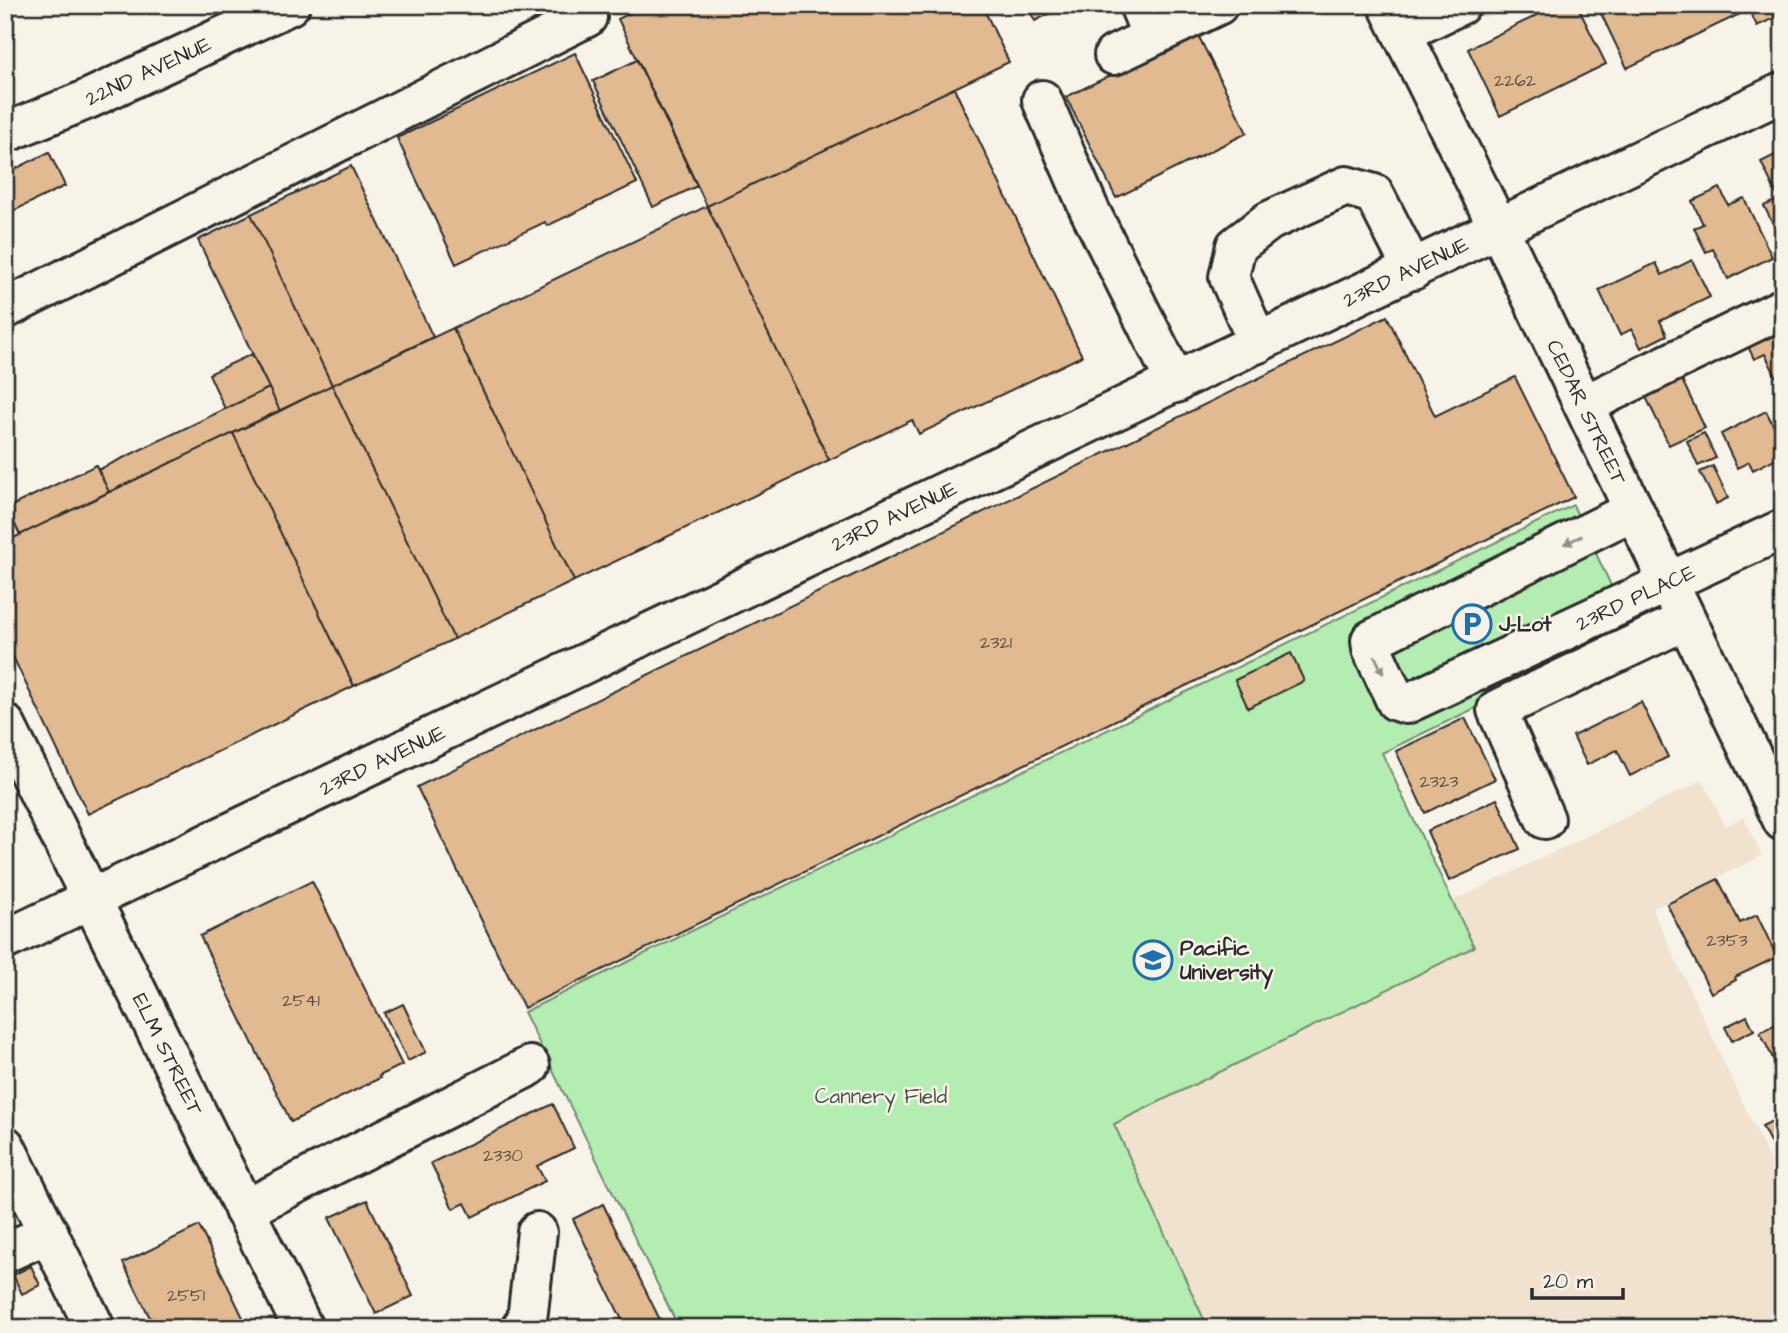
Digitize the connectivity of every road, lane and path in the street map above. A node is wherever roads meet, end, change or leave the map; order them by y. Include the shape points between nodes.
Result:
1 (290, 5) edge
2 (1217, 5) edge
3 (1460, 5) edge
4 (587, 17) dead end
5 (1395, 19) edge
6 (1146, 21) edge
7 (1114, 55) dead end
8 (1783, 92) edge
9 (1042, 100) dead end
10 (5, 133) edge
11 (1499, 229) junction
12 (1413, 270) junction
13 (5, 309) edge
14 (1783, 309) edge
15 (1258, 343) junction
16 (1176, 383) junction
17 (1584, 405) junction
18 (1634, 510) junction
19 (1783, 529) edge
20 (1668, 582) junction
21 (1686, 620) junction
22 (5, 724) edge
23 (1545, 819) dead end
24 (1783, 821) edge
25 (90, 899) junction
26 (5, 940) edge
27 (530, 1066) dead end
28 (5, 1146) edge
29 (244, 1210) junction
30 (537, 1232) dead end
31 (49, 1233) junction
32 (5, 1253) edge
33 (95, 1328) edge
34 (303, 1328) edge
35 (521, 1328) edge

1 - 10 street, 22ND AVENUE
2 - 6 street
3 - 5 street
4 - 13 street
5 - 11 street, CEDAR STREET
6 - 7 street
8 - 11 street, 23RD AVENUE
9 - 16 street via 1089,209
11 - 12 street, 23RD AVENUE
11 - 17 street, CEDAR STREET
12 - 15 street, 23RD AVENUE
12 - 15 street via 1374,194 1346,186 1269,221 1236,246 1229,277
14 - 17 street
15 - 16 street, 23RD AVENUE
16 - 25 street, 23RD AVENUE
17 - 18 street, CEDAR STREET
18 - 20 street, CEDAR STREET
18 -> 20 street, 23RD PLACE via 1371,640 1371,649 1396,701 1406,704
19 - 20 street, 23RD PLACE
20 - 21 street, CEDAR STREET
21 - 23 street via 1497,710
21 - 24 street, CEDAR STREET
22 - 25 street, ELM STREET
25 - 26 street, 23RD AVENUE
25 - 29 street, ELM STREET
27 - 29 street
28 - 31 street
29 - 34 street, ELM STREET
30 - 35 street via 527,1320
31 - 32 street
31 - 33 street

